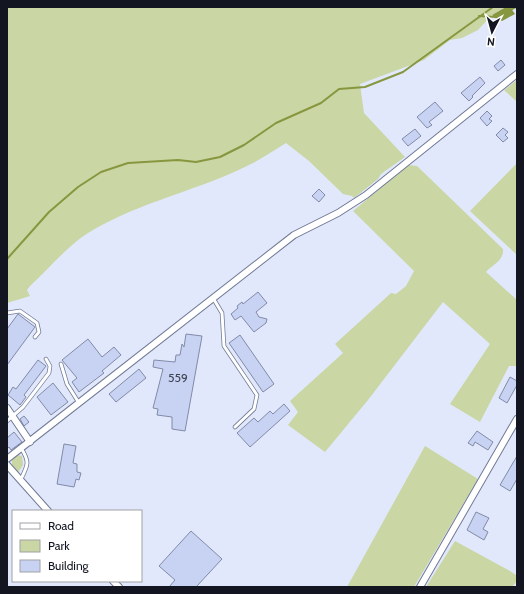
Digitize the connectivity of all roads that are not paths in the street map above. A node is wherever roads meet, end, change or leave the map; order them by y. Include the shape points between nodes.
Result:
1 (517, 74) edge
2 (213, 298) junction
3 (7, 313) edge
4 (35, 337) dead end
5 (46, 359) dead end
6 (61, 364) dead end
7 (79, 403) junction
8 (7, 408) edge
9 (12, 416) junction
10 (517, 419) edge
11 (7, 421) edge
12 (235, 427) dead end
13 (30, 442) junction
14 (21, 448) junction
15 (7, 459) edge
16 (7, 466) edge
17 (20, 481) junction
18 (47, 510) edge
19 (420, 587) edge

1 - 2 street via 366,195 338,213 294,235
2 - 7 street
2 - 12 lane via 222,313 224,346 257,395 254,409
3 - 4 lane via 20,311 37,324 39,332
5 - 9 lane via 50,366 49,374 23,407
6 - 7 lane via 67,384
7 - 13 street
8 - 9 street
9 - 11 lane
9 - 13 street
10 - 19 street
13 - 14 street
14 - 15 street
14 - 17 lane via 28,459
16 - 17 street
17 - 18 street

